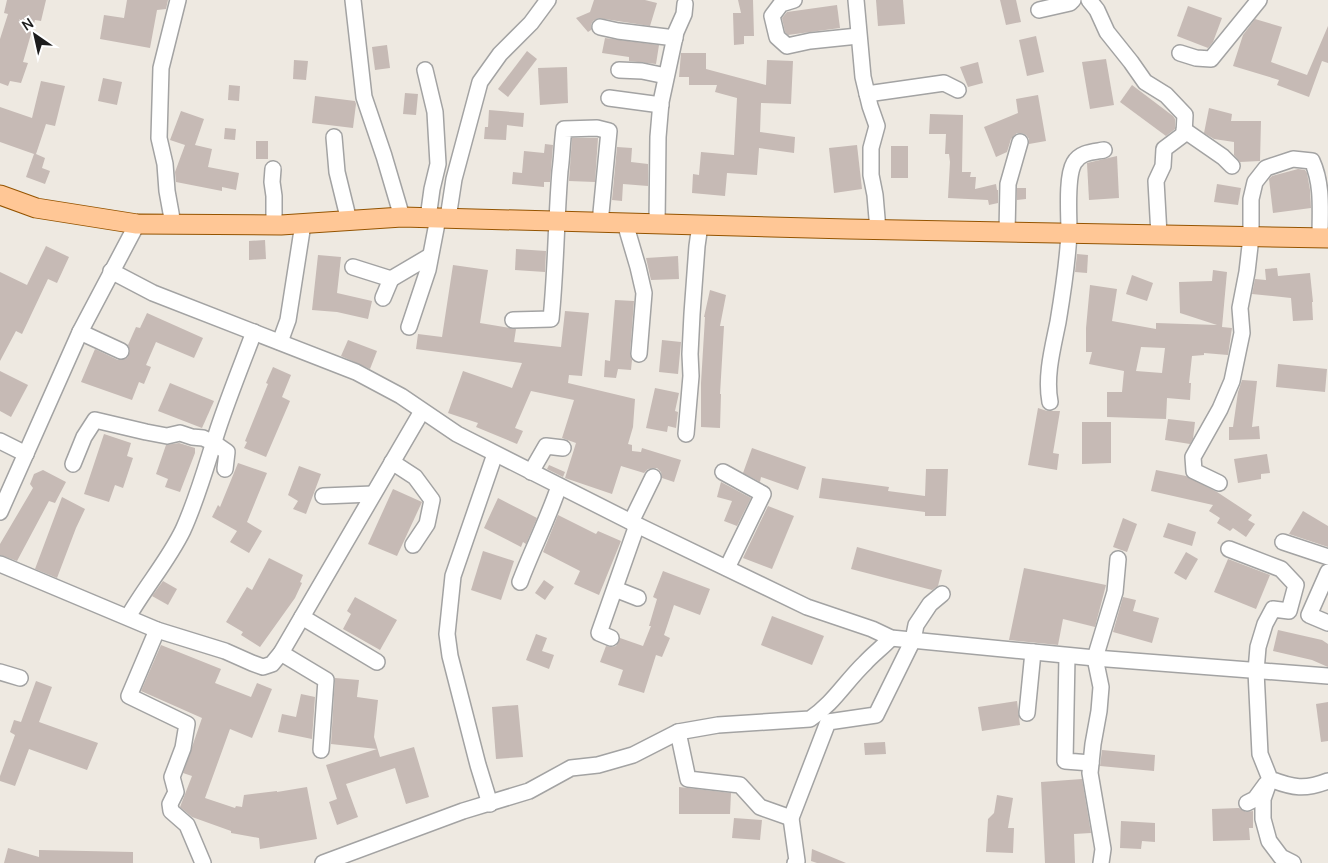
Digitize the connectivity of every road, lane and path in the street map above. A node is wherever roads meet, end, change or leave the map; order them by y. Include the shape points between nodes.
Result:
1 (178, 0) edge
2 (353, 0) edge
3 (548, 0) edge
4 (794, 0) edge
5 (856, 0) edge
6 (1073, 0) edge
7 (1089, 0) edge
8 (1260, 0) edge
9 (685, 4) dead end
10 (1039, 10) dead end
11 (600, 27) dead end
12 (858, 36) junction
13 (675, 38) junction
14 (1180, 53) dead end
15 (426, 70) dead end
16 (619, 70) dead end
17 (666, 76) junction
18 (958, 90) dead end
19 (867, 94) junction
20 (609, 98) dead end
21 (660, 105) junction
22 (1184, 130) junction
23 (334, 137) dead end
24 (1020, 142) dead end
25 (1104, 150) dead end
26 (1232, 166) dead end
27 (273, 169) dead end
28 (0, 195) edge
29 (402, 217) junction
30 (438, 218) junction
31 (349, 221) junction
32 (556, 222) junction
33 (600, 223) junction
34 (624, 223) junction
35 (137, 224) junction
36 (173, 224) junction
37 (303, 224) junction
38 (657, 224) junction
39 (274, 225) junction
40 (700, 225) junction
41 (878, 230) junction
42 (1007, 232) junction
43 (1069, 233) junction
44 (1159, 235) junction
45 (1251, 237) junction
46 (1324, 238) edge
47 (430, 256) junction
48 (353, 268) dead end
49 (112, 271) junction
50 (391, 280) junction
51 (383, 298) dead end
52 (513, 320) dead end
53 (409, 327) dead end
54 (80, 332) junction
55 (254, 332) junction
56 (280, 342) junction
57 (121, 351) dead end
58 (639, 354) dead end
59 (1050, 402) dead end
60 (422, 411) junction
61 (686, 434) dead end
62 (0, 441) edge
63 (214, 442) junction
64 (563, 448) dead end
65 (26, 454) junction
66 (495, 454) junction
67 (392, 462) junction
68 (73, 464) dead end
69 (225, 469) dead end
70 (531, 472) junction
71 (724, 472) dead end
72 (653, 477) dead end
73 (1219, 483) dead end
74 (559, 486) junction
75 (373, 494) junction
76 (322, 496) dead end
77 (0, 512) edge
78 (634, 524) junction
79 (1283, 542) dead end
80 (413, 545) dead end
81 (1229, 549) dead end
82 (1328, 557) edge
83 (1118, 559) dead end
84 (0, 564) edge
85 (727, 568) junction
86 (1328, 572) edge
87 (520, 582) dead end
88 (615, 589) junction
89 (942, 594) dead end
90 (638, 598) dead end
91 (302, 616) junction
92 (128, 617) junction
93 (1328, 622) edge
94 (157, 630) junction
95 (611, 638) dead end
96 (891, 638) junction
97 (913, 640) junction
98 (1033, 652) junction
99 (281, 653) junction
100 (1067, 656) junction
101 (1095, 658) junction
102 (378, 662) dead end
103 (1256, 671) junction
104 (0, 672) edge
105 (1328, 676) edge
106 (20, 678) dead end
107 (1027, 713) dead end
108 (678, 732) junction
109 (321, 750) dead end
110 (1091, 763) junction
111 (1270, 779) junction
112 (1328, 781) edge
113 (1247, 803) dead end
114 (490, 804) junction
115 (791, 818) junction
116 (203, 863) edge
117 (322, 863) edge
118 (795, 863) edge
119 (1101, 863) edge
120 (1293, 863) edge

1 - 36 street via 161,68 159,138
2 - 29 street via 364,97
3 - 30 street via 480,82 454,179
4 - 12 street via 781,4 772,16 778,37 787,46
5 - 12 street
6 - 10 street
7 - 22 street via 1098,10 1107,32 1145,82 1166,95 1185,115
8 - 14 street via 1212,59
9 - 13 street
11 - 13 street
12 - 19 street
13 - 17 street
15 - 30 street via 435,112 438,164 432,189
16 - 17 street
17 - 21 street
18 - 19 street via 944,83
19 - 41 street via 877,126 871,148
20 - 21 street
21 - 38 street
22 - 26 street
22 - 44 street via 1184,134 1164,149 1163,166 1156,182
23 - 31 street via 337,172
24 - 42 street via 1008,184
25 - 43 street via 1081,155 1074,162 1069,175
27 - 39 street
28 - 35 main road via 36,208
29 - 30 main road
29 - 31 main road
30 - 32 main road
30 - 47 street
31 - 37 main road
32 - 33 main road
32 - 33 street via 564,129 597,128 609,131
32 - 52 street via 551,319
33 - 34 main road
34 - 38 main road
34 - 58 street via 644,293
35 - 36 main road
35 - 49 street
36 - 39 main road
37 - 39 main road
37 - 56 street via 288,320
38 - 40 main road
40 - 41 main road
40 - 61 street via 696,246
41 - 42 main road
42 - 43 main road
43 - 44 main road
43 - 59 street via 1052,351
44 - 45 main road
45 - 46 main road
45 - 46 street via 1251,199 1255,182 1266,168 1293,159 1312,161 1318,174
45 - 73 street via 1240,308 1242,333 1232,381 1193,457 1194,471
47 - 50 street
47 - 53 street
48 - 50 street
49 - 54 street
49 - 55 street via 153,293
50 - 51 street
54 - 57 street
54 - 65 street
55 - 56 street
55 - 63 street
56 - 60 street via 356,372
60 - 66 street
60 - 67 street
62 - 65 street
63 - 68 street via 180,434 166,436 95,420
63 - 69 street via 227,452
63 - 92 street via 183,529 168,558
64 - 70 street via 546,446
65 - 77 street
66 - 70 street
66 - 114 street via 453,576 447,634
67 - 75 street
67 - 80 street via 415,477 432,500 427,524
70 - 74 street
71 - 85 street via 763,494
72 - 78 street
74 - 78 street
74 - 87 street
75 - 76 street
75 - 91 street
78 - 85 street
78 - 88 street
79 - 82 street
81 - 103 street via 1281,569 1296,584 1288,611 1273,609 1265,624 1258,647
83 - 101 street via 1115,592
84 - 92 street
85 - 96 street via 807,607
86 - 93 street via 1309,615
88 - 90 street
88 - 95 street via 599,633
89 - 97 street via 923,612
91 - 99 street
91 - 102 street
92 - 94 street
94 - 99 street via 225,651 263,667 272,664
94 - 116 street via 129,696 186,724 183,748 172,777 176,792 170,804 171,811 187,825
96 - 97 street
96 - 108 street via 810,719 718,725
97 - 98 street
97 - 115 street via 876,715 828,722
98 - 100 street
98 - 107 street
99 - 109 street via 326,680
100 - 101 street
100 - 110 street via 1065,761
101 - 103 street
101 - 110 street via 1101,687
103 - 105 street
103 - 111 street via 1260,754
104 - 106 street
108 - 114 street via 632,755 598,765 571,768 529,791
108 - 115 street via 688,779 740,785 760,808
110 - 119 street via 1103,849
111 - 112 street via 1292,787 1316,786
111 - 113 street via 1255,799
111 - 120 street via 1263,799 1263,819 1269,841 1281,857
114 - 117 street
115 - 118 street

